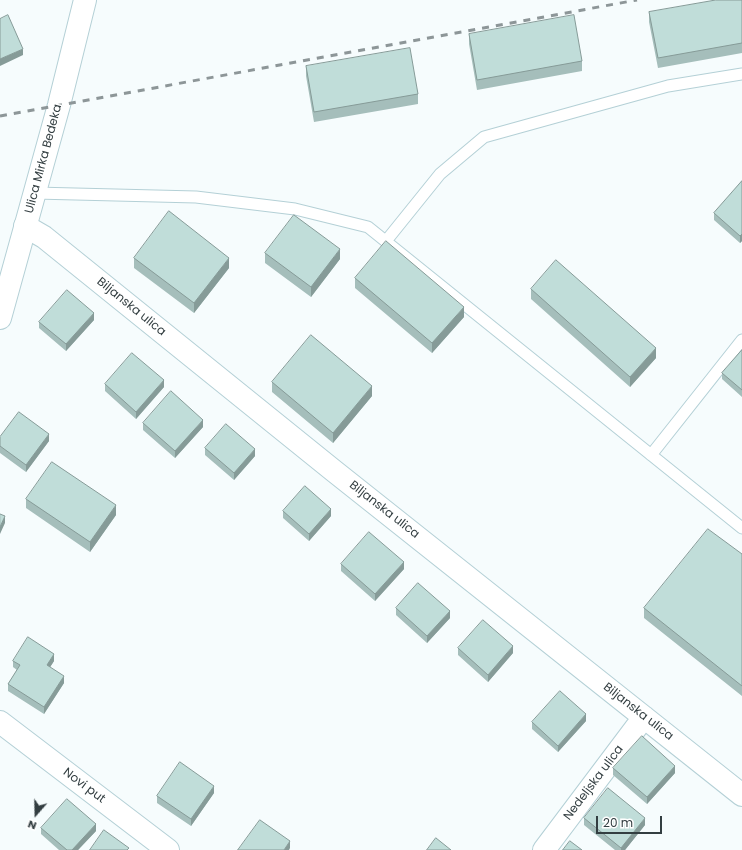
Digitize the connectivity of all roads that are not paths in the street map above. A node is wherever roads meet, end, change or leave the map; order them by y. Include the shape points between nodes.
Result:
1 (85, 0) edge
2 (742, 74) edge
3 (35, 193) junction
4 (25, 226) junction
5 (386, 241) junction
6 (6, 276) edge
7 (0, 318) edge
8 (742, 340) edge
9 (651, 455) junction
10 (742, 528) edge
11 (644, 717) junction
12 (0, 722) edge
13 (742, 795) edge
14 (168, 850) edge
15 (544, 850) edge

1 - 3 street, Ulica Mirka Bedeka
2 - 5 lane via 668,86 484,137 440,174
3 - 4 street, Ulica Mirka Bedeka
3 - 5 lane via 196,197 295,209 368,227
4 - 6 street, Ulica Mirka Bedeka
4 - 11 street, Biljanska ulica via 44,237
5 - 9 lane
6 - 7 street, Ulica Mirka Bedeka
8 - 9 lane
9 - 10 lane
11 - 13 street, Biljanska ulica
11 - 15 street, Nedeljska ulica
12 - 14 street, Novi put

